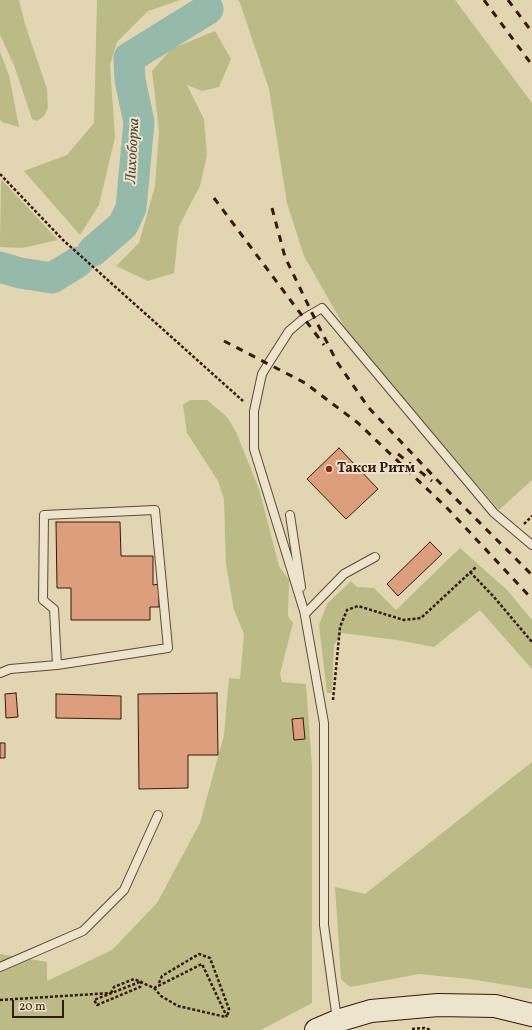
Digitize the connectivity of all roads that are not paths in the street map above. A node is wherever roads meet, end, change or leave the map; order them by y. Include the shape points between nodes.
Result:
1 (290, 514) dead end
2 (532, 545) edge
3 (375, 557) dead end
4 (305, 614) junction
5 (57, 665) junction
6 (0, 673) edge
7 (158, 815) dead end
8 (0, 967) edge
9 (532, 1015) edge
10 (337, 1021) junction
11 (316, 1030) edge

1 - 4 lane
2 - 4 lane via 494,513 322,308 289,331 262,374 254,411 254,450
3 - 4 lane via 344,574
4 - 10 lane via 324,723 324,925
5 - 5 lane via 168,648 154,510 44,515 43,600 54,609
5 - 6 lane via 10,669
7 - 8 lane via 124,890 83,931
9 - 10 street via 495,1006 438,1004 371,1011
10 - 11 street

